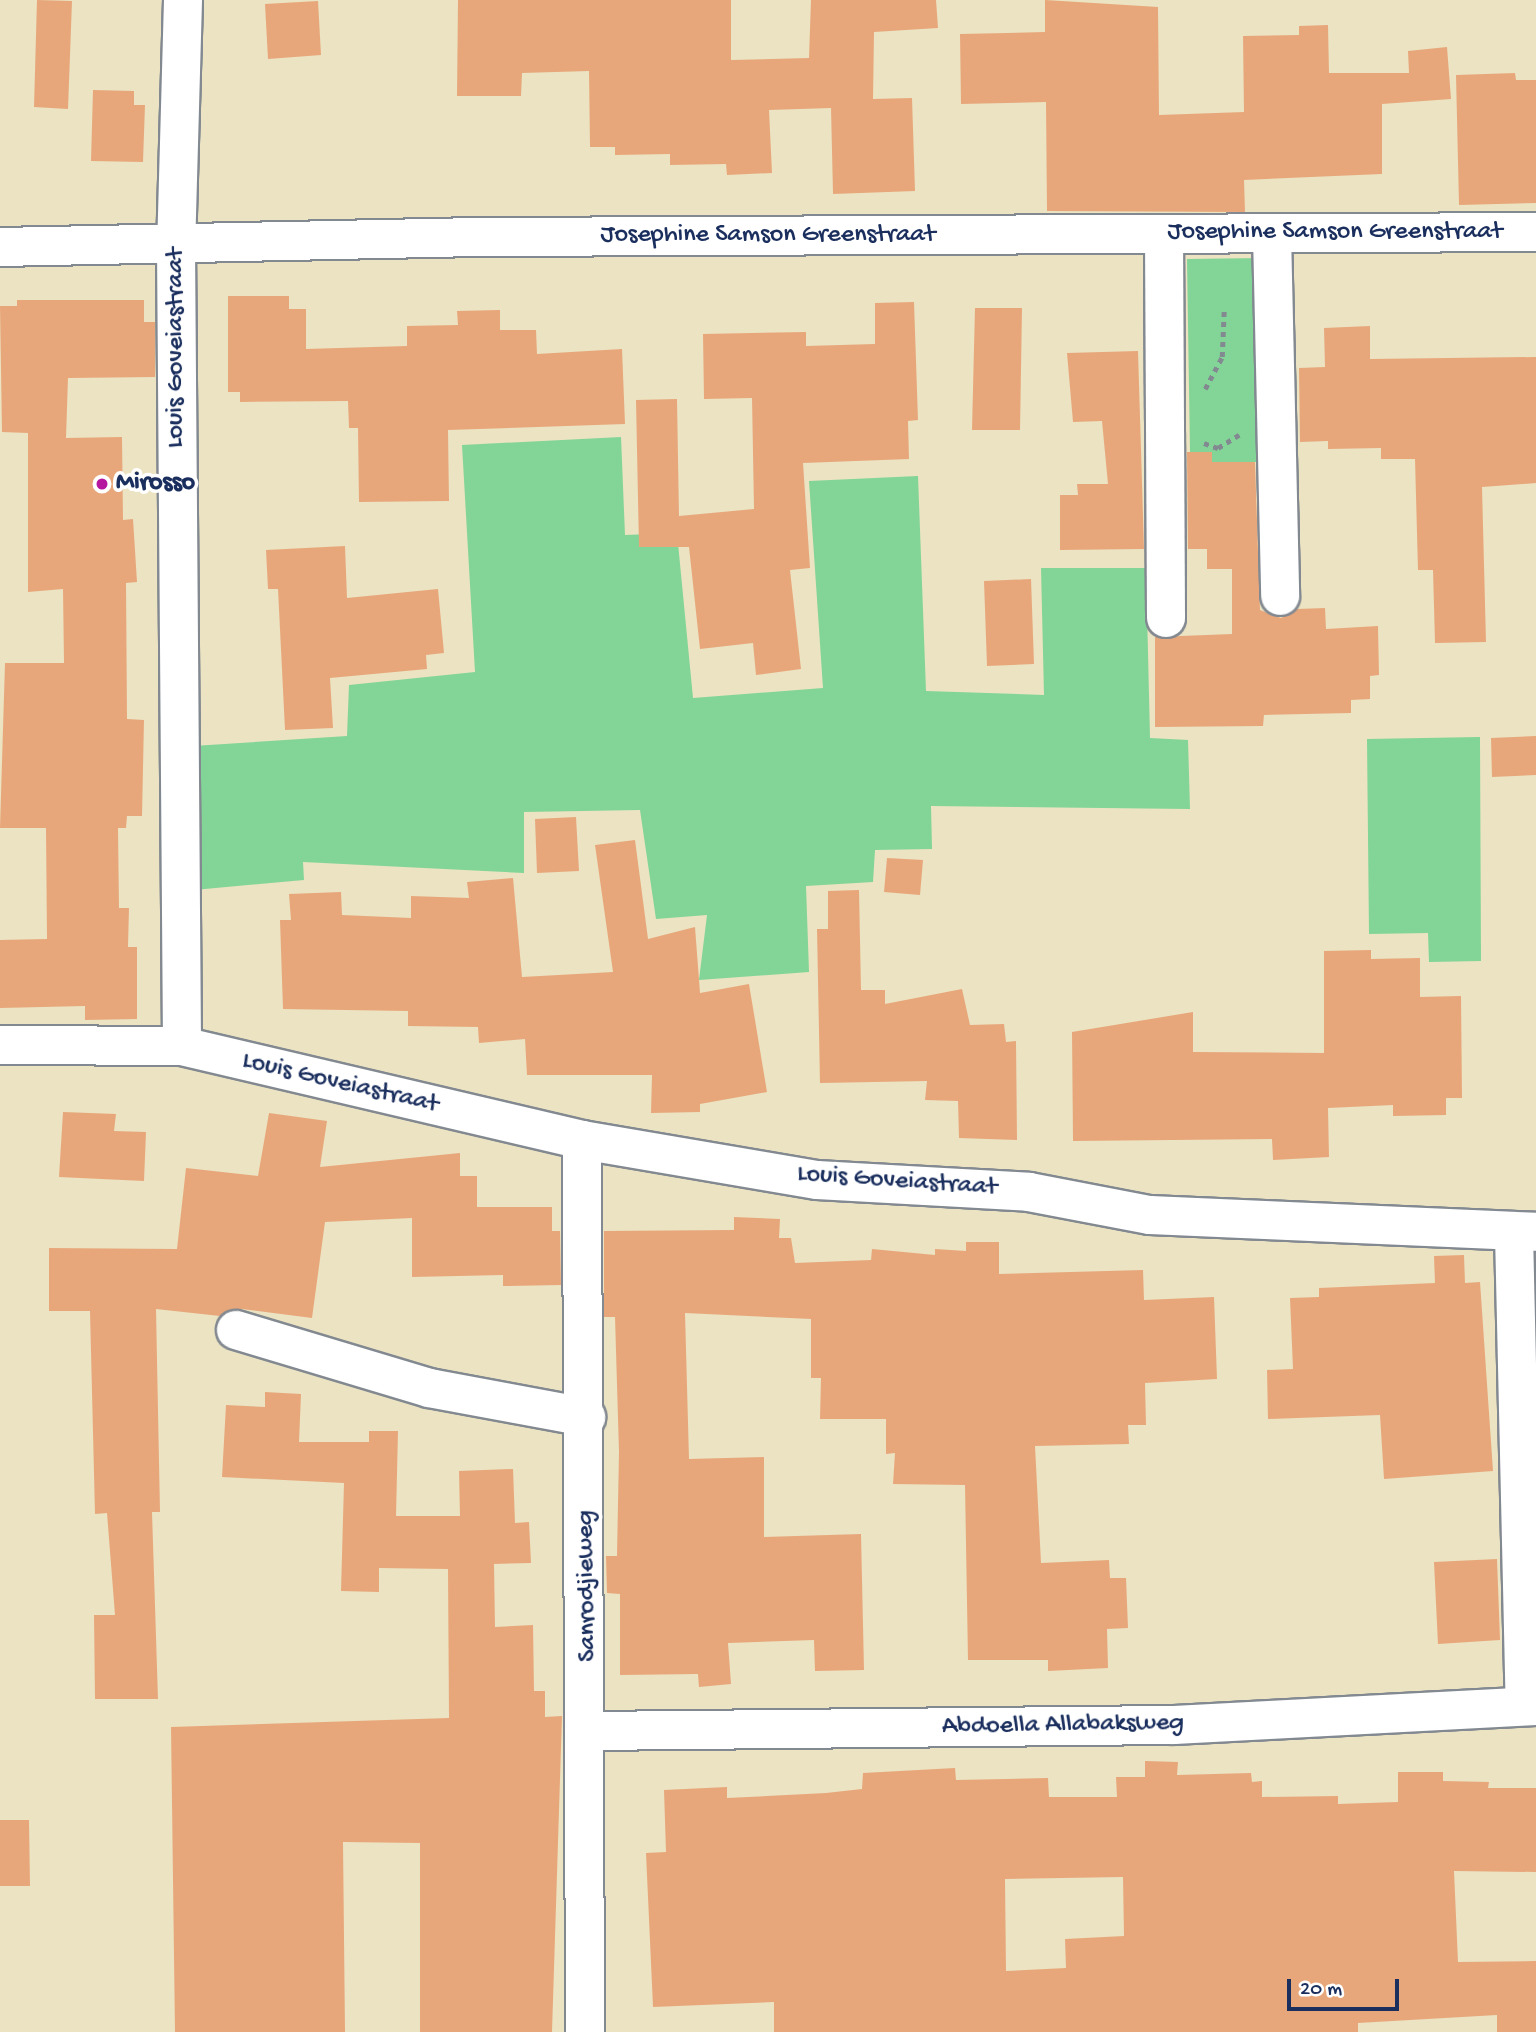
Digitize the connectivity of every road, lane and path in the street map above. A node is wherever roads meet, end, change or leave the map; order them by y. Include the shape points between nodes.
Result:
1 (183, 0) edge
2 (1536, 232) edge
3 (1272, 233) junction
4 (1164, 234) junction
5 (176, 245) junction
6 (0, 247) edge
7 (1251, 433) dead end
8 (1199, 434) dead end
9 (1280, 596) dead end
10 (1166, 618) dead end
11 (0, 1045) edge
12 (182, 1046) junction
13 (582, 1140) junction
14 (1525, 1232) edge
15 (236, 1330) dead end
16 (586, 1417) junction
17 (1531, 1706) edge
18 (589, 1731) junction
19 (586, 2032) edge

1 - 5 street, Louis Goveiastraat
2 - 3 street, Josephine Samson Greenstraat
3 - 4 street, Josephine Samson Greenstraat
3 - 9 street
4 - 5 street, Josephine Samson Greenstraat
4 - 10 street
5 - 6 street, Josephine Samson Greenstraat
5 - 12 street, Louis Goveiastraat
7 - 8 path via 1219,448 1201,442
11 - 12 street
12 - 13 street, Louis Goveiastraat
13 - 14 street, Louis Goveiastraat via 817,1180 1029,1192 1150,1215
13 - 16 street, Sanrodjieweg
14 - 17 street
15 - 16 street via 429,1388
16 - 18 street, Sanrodjieweg
17 - 18 street, Abdoella Allabaksweg via 1174,1725
18 - 19 street, Sanrodjieweg

